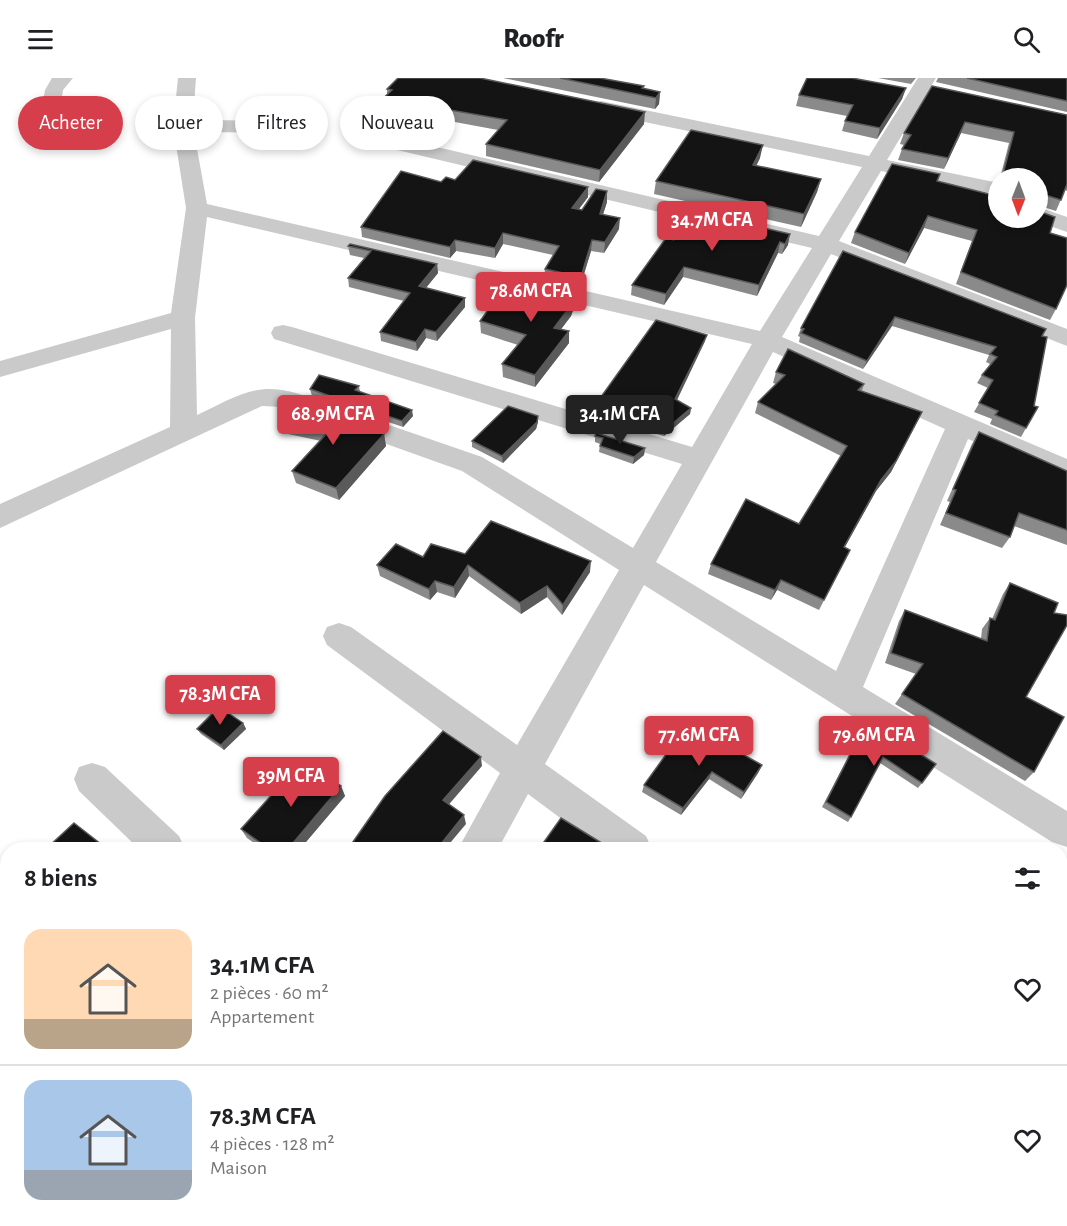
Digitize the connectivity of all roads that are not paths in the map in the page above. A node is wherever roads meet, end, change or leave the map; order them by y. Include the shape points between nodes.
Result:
1 (64, 78) edge
2 (187, 78) edge
3 (916, 87) edge
4 (945, 92) edge
5 (53, 96) edge
6 (186, 96) edge
7 (582, 103) edge
8 (187, 150) edge
9 (424, 150) edge
10 (875, 164) junction
11 (930, 175) junction
12 (988, 187) edge
13 (988, 196) edge
14 (1048, 198) edge
15 (1067, 202) edge
16 (197, 208) junction
17 (1048, 218) edge
18 (1067, 225) edge
19 (826, 244) junction
20 (183, 318) junction
21 (283, 333) dead end
22 (1067, 338) edge
23 (766, 340) junction
24 (0, 369) edge
25 (961, 424) junction
26 (184, 431) junction
27 (699, 459) junction
28 (1067, 471) edge
29 (0, 517) edge
30 (639, 567) junction
31 (339, 636) dead end
32 (843, 693) junction
33 (523, 769) junction
34 (92, 779) dead end
35 (1064, 833) edge
36 (159, 842) edge
37 (481, 842) edge
38 (623, 842) edge

1 - 5 street via 57,83
2 - 6 street
3 - 4 street
3 - 10 street
7 - 10 street
8 - 16 street
9 - 19 street
10 - 11 street
10 - 19 street
11 - 12 street
11 - 13 street
14 - 15 street
16 - 20 street
16 - 23 street
17 - 18 street
19 - 22 street
19 - 23 street
20 - 24 street
20 - 26 street
21 - 27 street
23 - 25 street
23 - 27 street
25 - 28 street
25 - 32 street
26 - 29 street
26 - 30 street via 255,399 287,399 472,464
27 - 30 street
30 - 32 street
30 - 33 street
31 - 33 street
32 - 35 street
33 - 37 street
33 - 38 street
34 - 36 street

